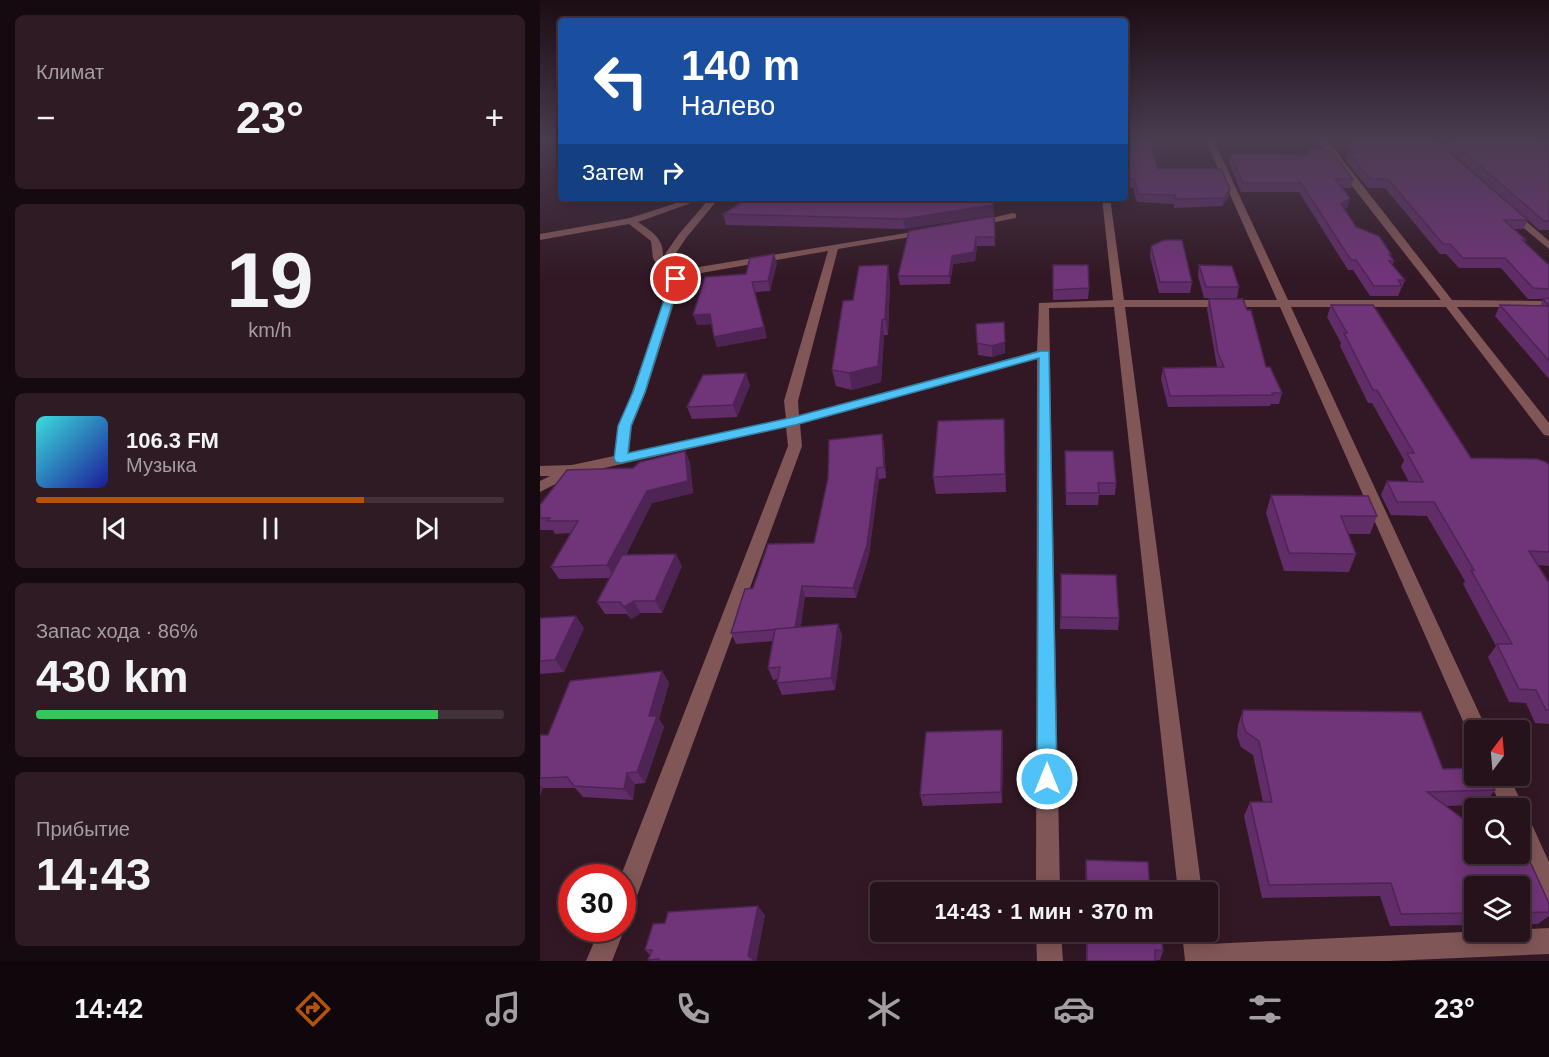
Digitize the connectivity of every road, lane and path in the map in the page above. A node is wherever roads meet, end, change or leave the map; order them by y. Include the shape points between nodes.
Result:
1 (1230, 186) edge
2 (1358, 186) edge
3 (692, 201) edge
4 (712, 201) edge
5 (1106, 201) edge
6 (1507, 210) edge
7 (1013, 216) dead end
8 (632, 221) junction
9 (968, 224) edge
10 (935, 230) edge
11 (540, 237) edge
12 (1549, 246) edge
13 (834, 247) junction
14 (663, 265) junction
15 (676, 279) junction
16 (1117, 304) junction
17 (1283, 304) junction
18 (1549, 304) edge
19 (1449, 306) junction
20 (1045, 353) junction
21 (795, 421) junction
22 (1549, 432) edge
23 (621, 459) junction
24 (572, 470) junction
25 (540, 471) edge
26 (540, 487) edge
27 (546, 502) edge
28 (1472, 720) edge
29 (1530, 846) edge
30 (636, 867) edge
31 (1048, 882) edge
32 (1189, 882) edge
33 (1549, 889) edge
34 (1549, 941) edge
35 (607, 942) edge
36 (1049, 942) edge
37 (1196, 942) edge
38 (1198, 959) edge
39 (599, 961) edge
40 (1050, 961) edge

1 - 17 street
2 - 19 street via 1414,255
3 - 8 street
4 - 14 street
5 - 16 street
6 - 12 street
7 - 9 street
8 - 11 street
8 - 14 street via 656,238 658,258
10 - 13 street
13 - 15 street via 699,270
13 - 21 street via 792,401
14 - 15 street via 666,273
15 - 23 street via 625,426
16 - 17 street
16 - 20 street via 1043,305
16 - 32 street
17 - 19 street
17 - 28 street
18 - 19 street
19 - 22 street
20 - 21 street
20 - 31 street
21 - 23 street
21 - 30 street via 795,446
23 - 24 street
24 - 25 street
24 - 26 street
24 - 27 street
29 - 33 street
34 - 38 street
35 - 39 street
36 - 40 street
37 - 38 street

